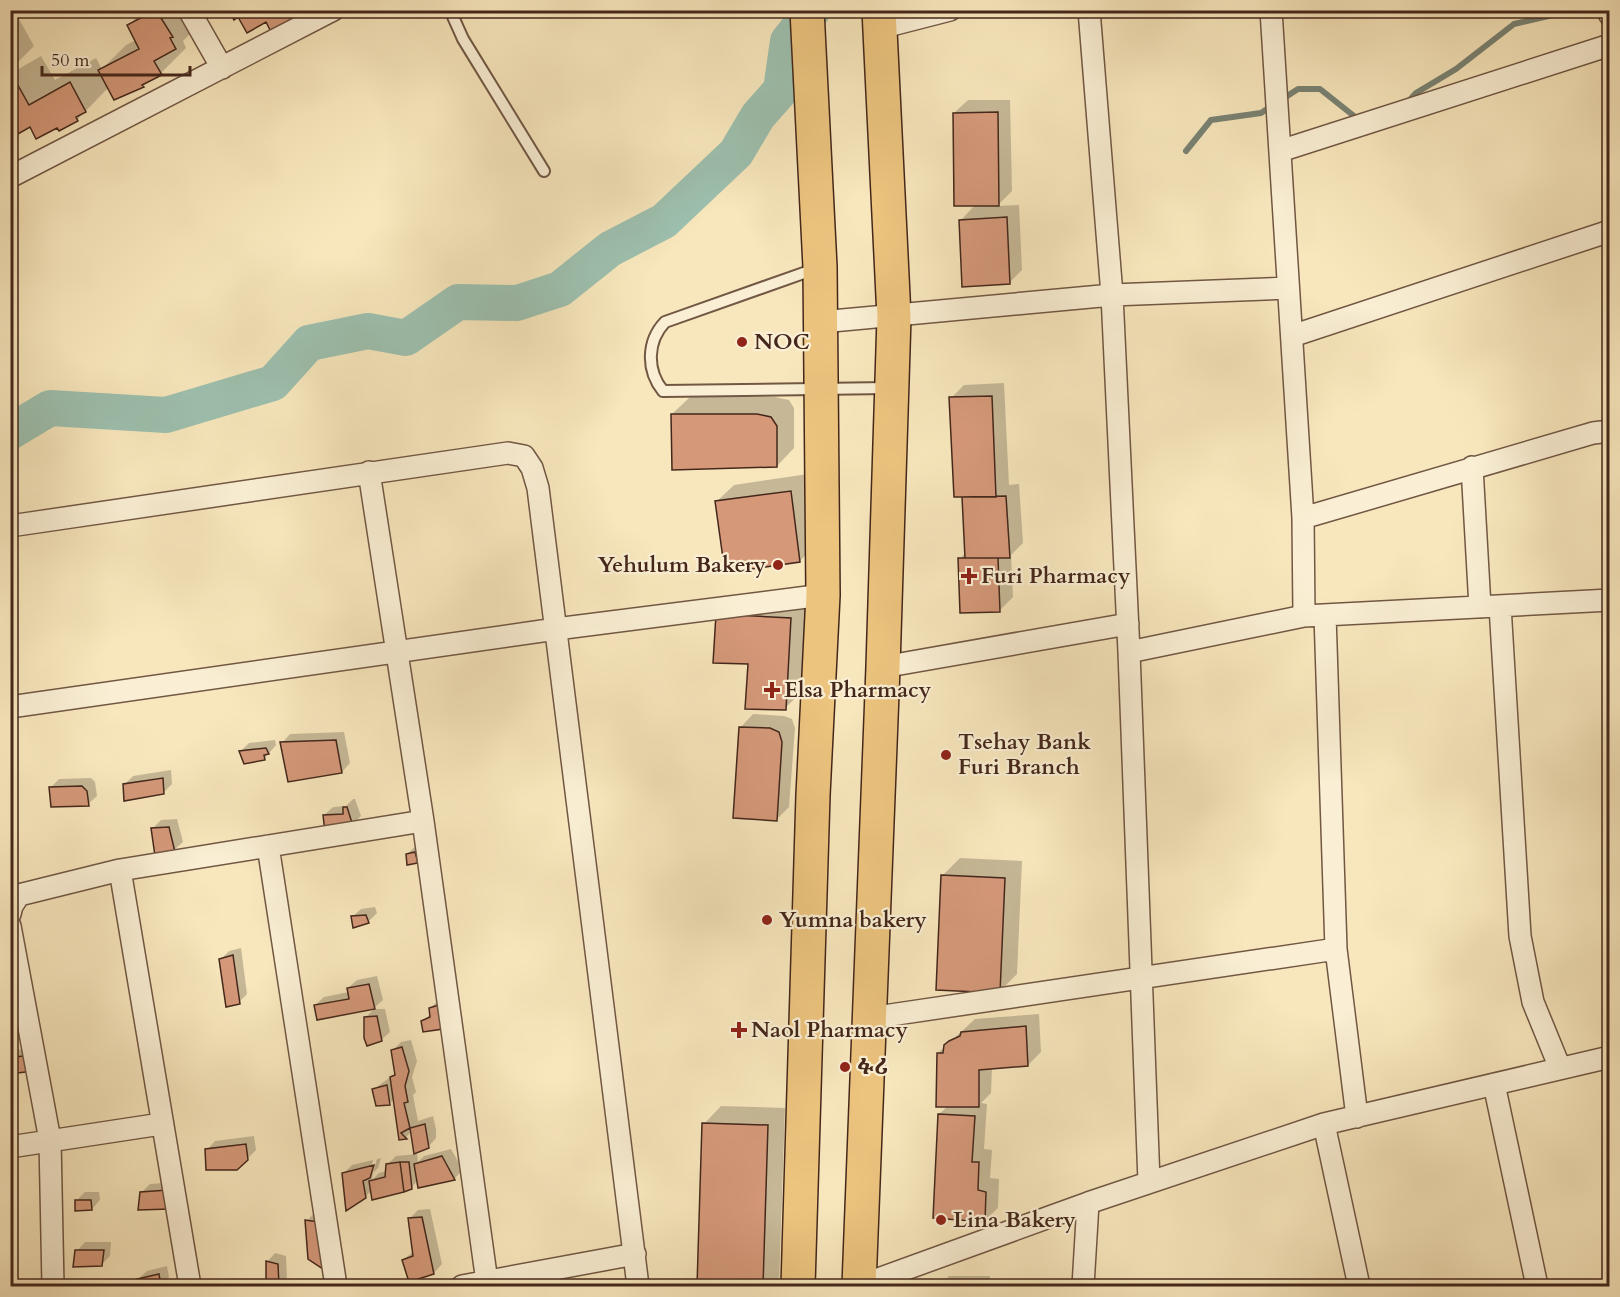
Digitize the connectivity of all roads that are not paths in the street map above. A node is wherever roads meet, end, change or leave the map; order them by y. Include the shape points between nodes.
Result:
1 (189, 10) edge
2 (333, 10) edge
3 (450, 10) edge
4 (807, 10) edge
5 (950, 10) edge
6 (1089, 10) edge
7 (1271, 10) edge
8 (1607, 10) edge
9 (1610, 15) edge
10 (880, 19) edge
11 (1610, 45) edge
12 (222, 68) junction
13 (1280, 151) junction
14 (544, 171) dead end
15 (10, 177) edge
16 (1610, 231) edge
17 (820, 267) junction
18 (1288, 288) junction
19 (1112, 295) junction
20 (894, 317) junction
21 (820, 322) junction
22 (1292, 336) junction
23 (891, 387) junction
24 (821, 390) junction
25 (1610, 431) edge
26 (1472, 467) junction
27 (369, 472) junction
28 (1303, 518) junction
29 (10, 526) edge
30 (823, 595) junction
31 (1610, 600) edge
32 (1490, 607) junction
33 (1315, 616) junction
34 (1128, 624) junction
35 (556, 628) junction
36 (1129, 651) junction
37 (397, 653) junction
38 (884, 667) junction
39 (10, 708) edge
40 (423, 821) junction
41 (268, 846) junction
42 (120, 870) junction
43 (10, 914) edge
44 (10, 926) edge
45 (1336, 949) junction
46 (1142, 978) junction
47 (870, 1018) junction
48 (1610, 1057) edge
49 (1560, 1068) junction
50 (1494, 1084) junction
51 (1357, 1117) junction
52 (161, 1124) junction
53 (1324, 1124) junction
54 (50, 1140) junction
55 (10, 1147) edge
56 (1149, 1182) junction
57 (1088, 1203) junction
58 (635, 1254) junction
59 (487, 1282) junction
60 (859, 1286) edge
61 (53, 1287) edge
62 (190, 1287) edge
63 (336, 1287) edge
64 (462, 1287) edge
65 (638, 1287) edge
66 (798, 1287) edge
67 (1083, 1287) edge
68 (1359, 1287) edge
69 (1537, 1287) edge

1 - 12 street
2 - 12 street
3 - 14 lane via 463,39
4 - 17 main road
5 - 10 street
6 - 19 street
7 - 13 street
8 - 9 street
10 - 20 main road
11 - 13 street
12 - 15 street
13 - 18 street
16 - 22 street
17 - 21 main road
17 - 24 lane via 665,322 655,333 651,354 652,378 663,391
18 - 19 street
18 - 22 street
19 - 20 street
19 - 34 street
20 - 21 street
20 - 23 main road
21 - 24 main road
22 - 28 street
23 - 24 lane
23 - 38 main road
24 - 30 main road
25 - 26 street
26 - 28 street
26 - 32 street
27 - 29 street
27 - 35 street via 508,453 524,456 538,489
27 - 37 street
28 - 33 street
30 - 35 street
30 - 66 main road
31 - 32 street
32 - 33 street
32 - 49 street via 1520,936 1533,1002
33 - 36 street
33 - 45 street
34 - 36 street
34 - 38 street
35 - 37 street
35 - 58 street
36 - 46 street
37 - 39 street
37 - 40 street
38 - 47 main road
40 - 41 street
40 - 59 street
41 - 42 street
41 - 63 street
42 - 43 street via 19,895
42 - 52 street
44 - 54 street
45 - 46 street
45 - 51 street
46 - 47 street
46 - 56 street
47 - 60 main road
48 - 49 street
49 - 50 street
50 - 51 street
50 - 69 street
51 - 53 street
52 - 54 street
52 - 62 street
53 - 56 street
53 - 68 street
54 - 55 street
54 - 61 street
56 - 57 street
57 - 60 street
57 - 67 street
58 - 59 street
58 - 65 street
59 - 64 street

